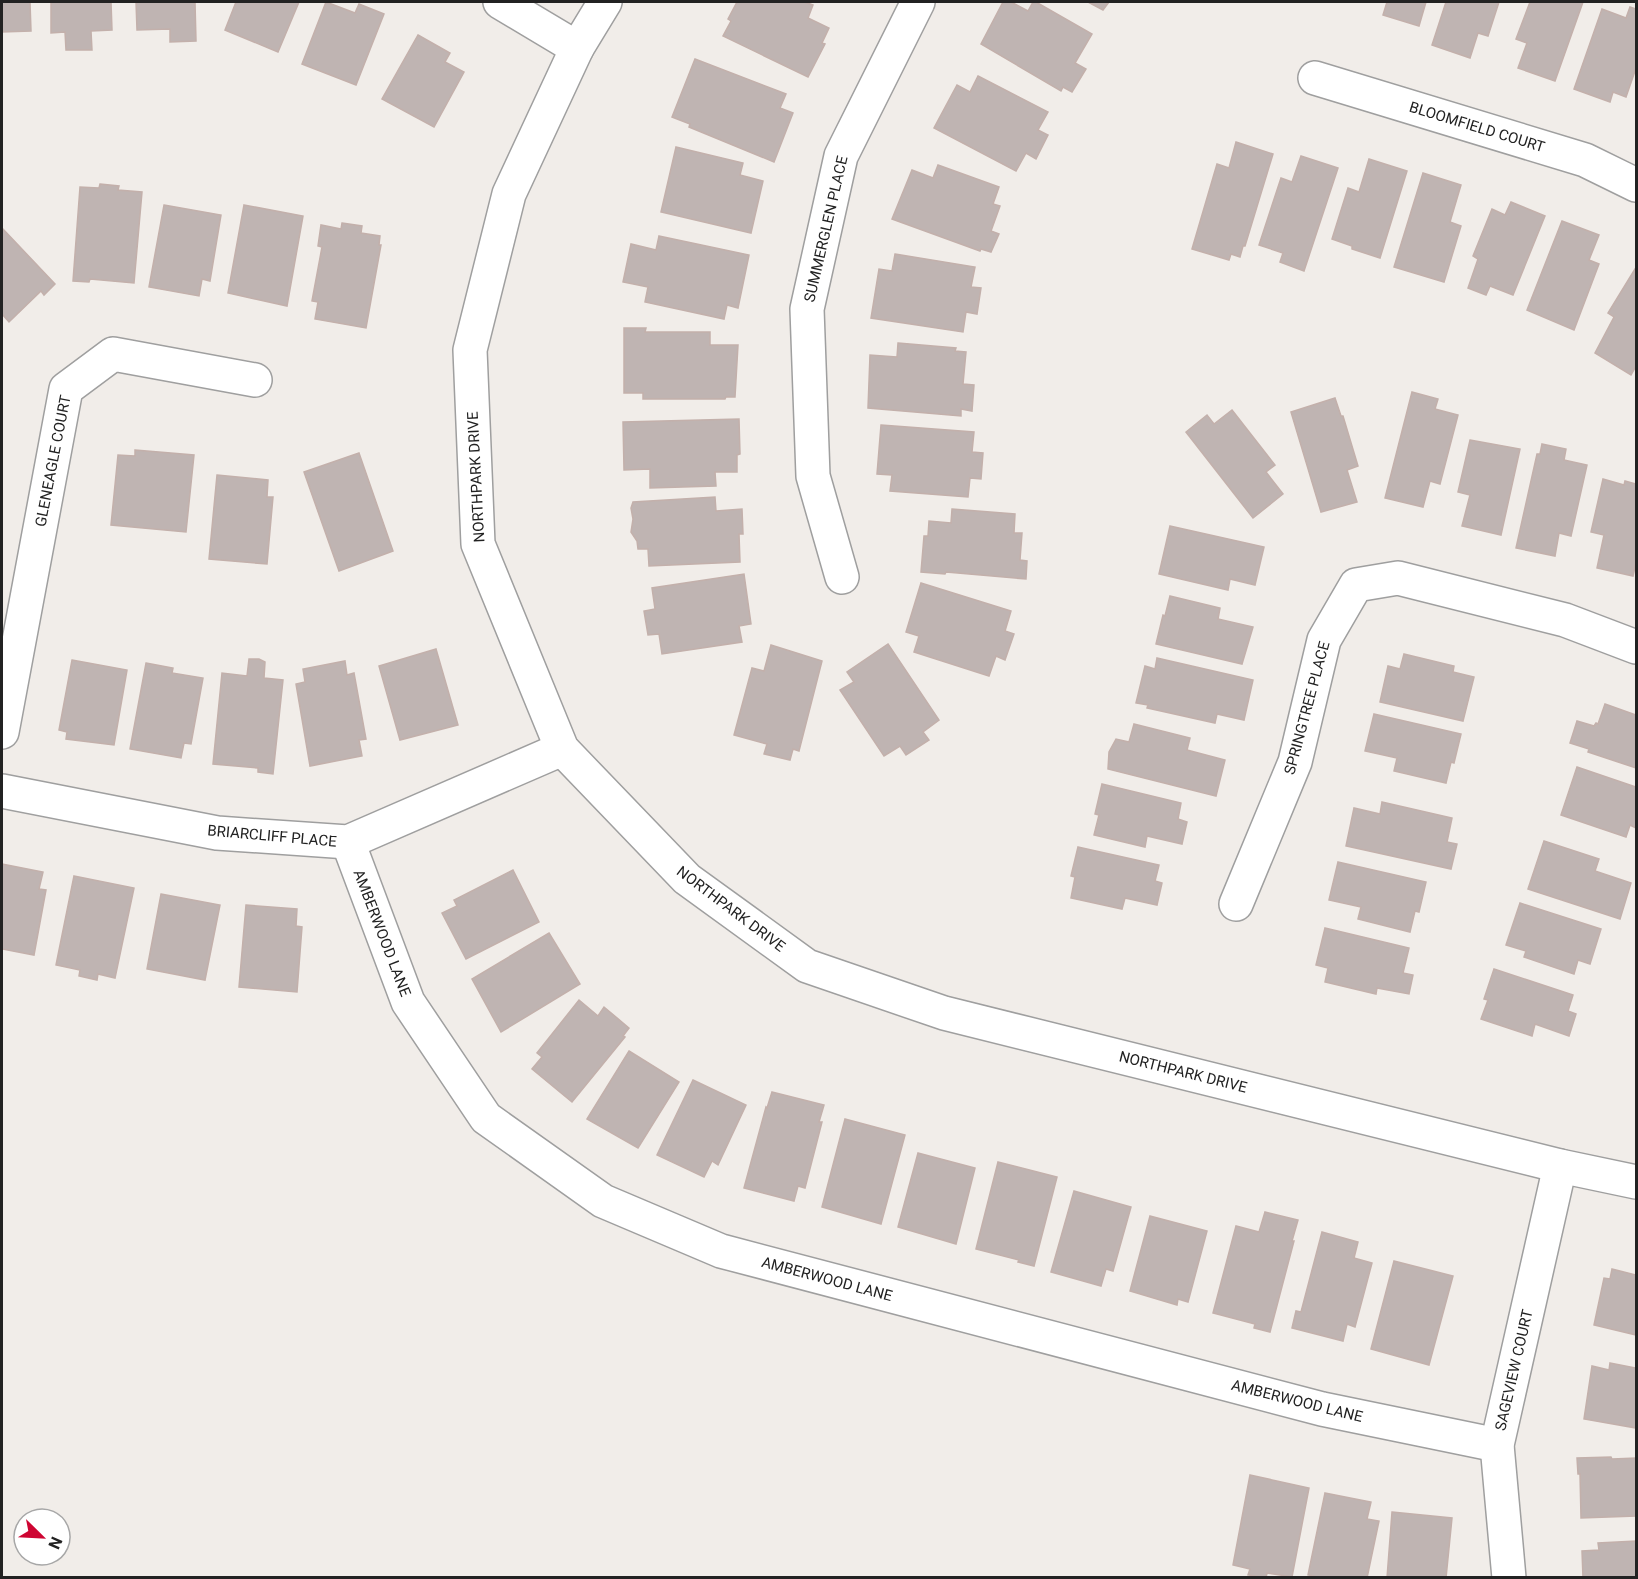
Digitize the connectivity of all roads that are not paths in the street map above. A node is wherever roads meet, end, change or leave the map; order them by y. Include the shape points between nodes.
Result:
1 (500, 2) edge
2 (605, 2) edge
3 (918, 2) edge
4 (577, 48) junction
5 (1315, 78) dead end
6 (1636, 185) edge
7 (255, 380) dead end
8 (842, 577) dead end
9 (1636, 647) edge
10 (2, 732) edge
11 (562, 749) junction
12 (2, 791) edge
13 (348, 842) junction
14 (1236, 904) dead end
15 (1560, 1166) junction
16 (1636, 1182) edge
17 (1497, 1446) junction
18 (1509, 1578) edge

1 - 4 street
2 - 4 street, NORTHPARK DRIVE
3 - 8 street, SUMMERGLEN PLACE via 841,156 807,309 813,476
4 - 11 street, NORTHPARK DRIVE via 509,194 471,351 478,544
5 - 6 street, BLOOMFIELD COURT via 1585,160
7 - 10 street, GLENEAGLE COURT via 113,354 66,389
9 - 14 street, SPRINGTREE PLACE via 1566,620 1398,578 1356,585 1324,640 1295,762
11 - 13 street, BRIARCLIFF PLACE
11 - 15 street, NORTHPARK DRIVE via 687,879 807,966 944,1013
12 - 13 street, BRIARCLIFF PLACE via 216,833
13 - 17 street, AMBERWOOD LANE via 408,1002 486,1118 603,1201 721,1251 1322,1409
15 - 16 street, NORTHPARK DRIVE
15 - 17 street, SAGEVIEW COURT
17 - 18 street, SAGEVIEW COURT

